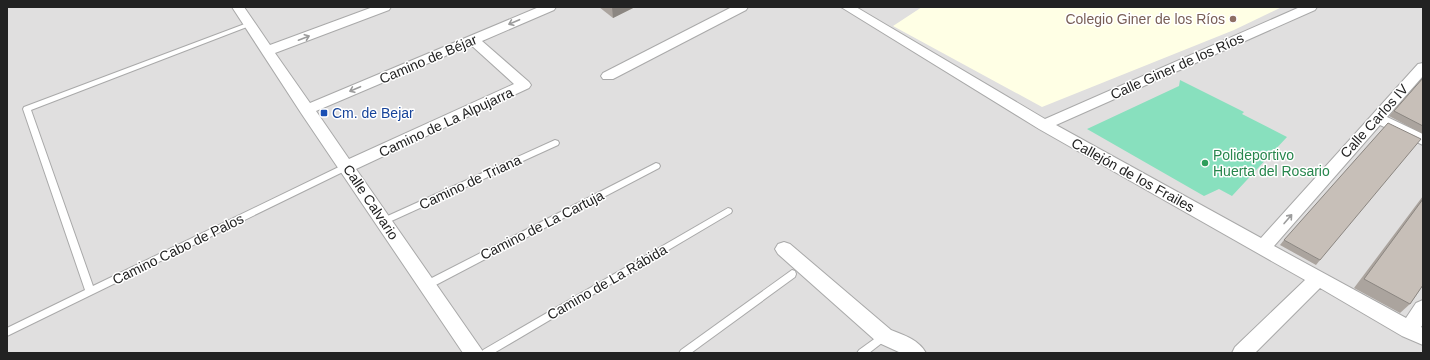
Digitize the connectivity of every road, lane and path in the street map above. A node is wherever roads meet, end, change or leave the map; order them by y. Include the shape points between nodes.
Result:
1 (238, 7) edge
2 (385, 7) edge
3 (550, 7) edge
4 (742, 7) edge
5 (1310, 7) edge
6 (851, 8) edge
7 (250, 24) junction
8 (473, 40) junction
9 (267, 52) junction
10 (1423, 67) edge
11 (608, 76) dead end
12 (306, 110) junction
13 (1377, 118) junction
14 (1044, 125) junction
15 (1423, 140) edge
16 (555, 143) dead end
17 (348, 166) junction
18 (656, 166) dead end
19 (728, 211) dead end
20 (384, 221) junction
21 (1262, 248) junction
22 (784, 249) dead end
23 (792, 274) dead end
24 (1317, 279) junction
25 (428, 285) junction
26 (90, 292) junction
27 (1423, 308) edge
28 (7, 332) edge
29 (1416, 333) edge
30 (884, 336) junction
31 (1249, 351) edge
32 (474, 353) edge
33 (486, 353) edge
34 (684, 353) edge
35 (862, 353) edge
36 (916, 353) edge

1 - 7 street, Calle Calvario
9 -> 2 street
3 -> 8 street, Camino de Béjar
4 - 11 street
5 - 14 street, Calle Giner de los Ríos
6 - 14 street, Callejón de los Frailes
7 - 9 street, Calle Calvario
7 - 26 lane via 27,109
8 -> 12 street, Camino de Béjar
8 - 17 street, Camino de La Alpujarra via 524,85
9 - 12 street, Calle Calvario
10 - 13 street, Calle Carlos IV
12 - 17 street, Calle Calvario
13 - 15 street
21 -> 13 street, Calle Carlos IV
14 - 21 street, Callejón de los Frailes
16 - 20 lane, Camino de Triana
17 - 20 street, Calle Calvario
17 - 26 lane, Camino Cabo de Palos
18 - 25 lane, Camino de La Cartuja
19 - 33 lane, Camino de La Rábida
20 - 25 street, Calle Calvario
21 - 24 street, Callejón de los Frailes
22 - 30 street
23 - 34 lane
24 - 29 street, Callejón de los Frailes
24 - 31 street
25 - 32 street, Calle Calvario
26 - 28 lane, Camino Cabo de Palos
27 - 29 street
30 - 35 lane
30 - 36 street via 904,344

